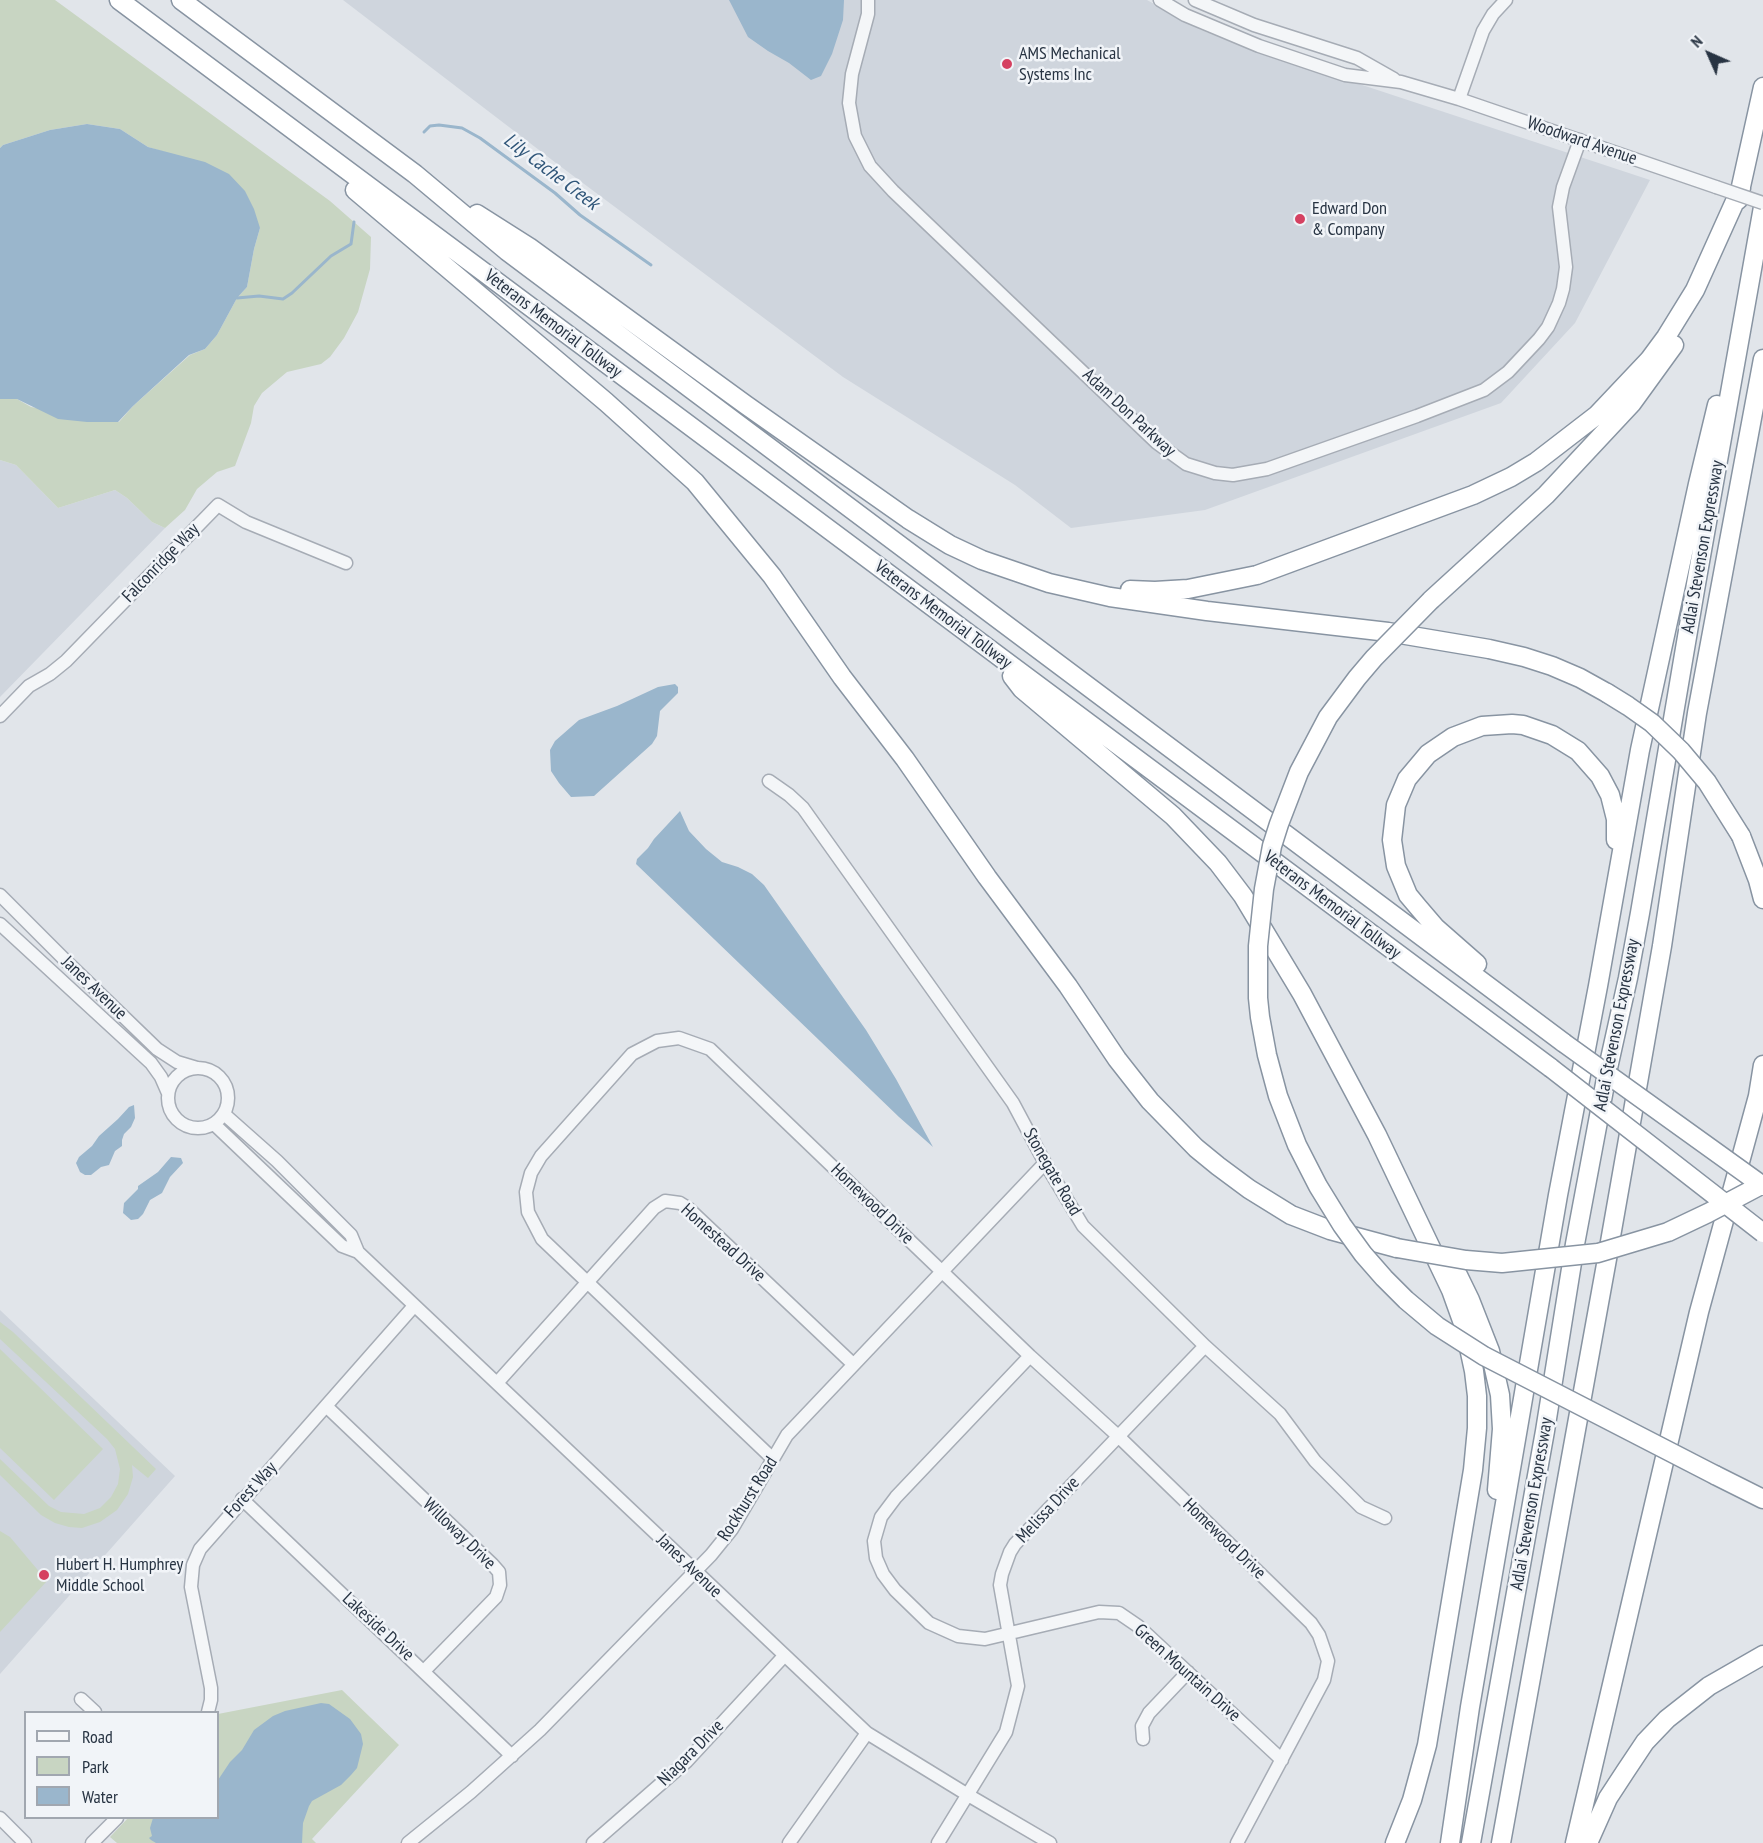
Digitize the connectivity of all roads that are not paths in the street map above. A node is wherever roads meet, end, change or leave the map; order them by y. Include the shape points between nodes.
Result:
1 (119, 0) edge
2 (181, 0) edge
3 (868, 0) edge
4 (1160, 0) edge
5 (1195, 0) edge
6 (1506, 0) edge
7 (228, 82) junction
8 (1401, 82) junction
9 (1763, 87) edge
10 (1459, 99) junction
11 (1580, 140) junction
12 (415, 174) junction
13 (1741, 188) junction
14 (1763, 202) edge
15 (1763, 207) edge
16 (1754, 261) junction
17 (1763, 358) edge
18 (346, 563) dead end
19 (1050, 583) junction
20 (997, 655) junction
21 (0, 716) edge
22 (769, 781) dead end
23 (0, 895) edge
24 (1763, 899) edge
25 (0, 924) edge
26 (1598, 986) junction
27 (1558, 1039) junction
28 (1763, 1065) edge
29 (196, 1068) junction
30 (168, 1093) junction
31 (224, 1114) junction
32 (214, 1124) junction
33 (1377, 1135) junction
34 (1045, 1163) junction
35 (1763, 1185) edge
36 (1763, 1233) edge
37 (357, 1252) junction
38 (942, 1270) junction
39 (588, 1282) junction
40 (414, 1306) junction
41 (1205, 1346) junction
42 (1030, 1356) junction
43 (853, 1364) junction
44 (497, 1383) junction
45 (326, 1406) junction
46 (1118, 1436) junction
47 (773, 1459) junction
48 (242, 1499) junction
49 (1763, 1499) edge
50 (1385, 1518) dead end
51 (695, 1571) junction
52 (1490, 1590) junction
53 (1010, 1633) junction
54 (1763, 1655) edge
55 (784, 1656) junction
56 (424, 1671) junction
57 (1188, 1672) junction
58 (81, 1699) dead end
59 (93, 1711) edge
60 (208, 1711) edge
61 (867, 1733) junction
62 (1143, 1739) dead end
63 (512, 1756) junction
64 (1282, 1760) junction
65 (968, 1796) junction
66 (0, 1818) edge
67 (116, 1819) edge
68 (25, 1843) edge
69 (92, 1843) edge
70 (408, 1843) edge
71 (593, 1843) edge
72 (789, 1843) edge
73 (938, 1843) edge
74 (1050, 1843) edge
75 (1237, 1843) edge
76 (1395, 1843) edge
77 (1450, 1843) edge
78 (1471, 1843) edge
79 (1502, 1843) edge
80 (1575, 1843) edge
81 (1588, 1843) edge

1 - 7 highway, Veterans Memorial Tollway
2 - 12 highway, Veterans Memorial Tollway
3 - 11 street, Adam Don Parkway via 849,103 855,136 870,166 1157,443 1186,464 1215,473 1233,475 1267,470 1484,390 1508,372 1548,327 1559,303 1566,267 1559,207
4 - 8 street, Woodward Avenue via 1259,46 1345,75
5 - 8 street, Woodward Avenue via 1254,25 1357,58
6 - 10 street via 1483,31
7 - 20 highway, Veterans Memorial Tollway
7 - 35 highway, bridge via 695,482 772,576 1117,1059 1150,1101 1189,1140 1249,1189 1291,1215 1330,1230 1397,1248 1502,1263 1598,1253 1668,1232
8 - 10 street, Woodward Avenue
9 - 13 highway
10 - 11 street, Woodward Avenue
11 - 14 street, Woodward Avenue, bridge
12 - 19 highway via 529,247 908,519 982,560
12 - 27 highway, Veterans Memorial Tollway via 516,258
13 - 19 highway via 1695,290 1649,360 1580,430 1511,477 1304,559 1235,580 1155,591
13 - 49 highway, bridge via 1729,231 1687,326 1632,403 1546,495 1374,658 1328,717 1299,772 1272,846 1258,946 1258,998 1267,1055 1297,1145 1342,1225 1406,1300 1437,1326 1484,1356
15 - 16 highway, Adlai Stevenson Expressway
16 - 26 highway via 1698,484 1640,750
16 - 78 highway, Adlai Stevenson Expressway via 1640,913 1577,1232
17 - 79 highway, Adlai Stevenson Expressway via 1697,713 1662,946
18 - 21 street, Falconridge Way via 246,522 218,505 66,661 29,686
19 - 24 highway, bridge via 1131,600 1388,632 1489,650 1524,657 1580,678 1652,723 1707,782 1741,836
20 - 33 highway via 1022,689 1173,816 1218,863 1243,896 1302,994
20 - 36 highway, Veterans Memorial Tollway, bridge via 1551,1068
22 - 34 street, Stonegate Road via 803,808 1012,1103
23 - 29 street, Janes Avenue via 157,1049
25 - 30 street, Janes Avenue via 151,1062
26 - 27 highway via 1616,841 1616,819 1600,776 1566,742 1523,725 1482,726 1439,745 1414,769 1396,805 1392,840 1401,880 1408,895 1436,928 1531,1009
26 - 52 highway
27 - 35 highway, Veterans Memorial Tollway, bridge
28 - 80 highway via 1699,1312
29 - 30 street via 178,1076
29 - 31 street, Janes Avenue via 217,1075 224,1083 228,1104
30 - 32 street, Janes Avenue via 171,1112 184,1125 204,1128
31 - 32 street
31 - 37 street, Janes Avenue via 351,1235
32 - 37 street, Janes Avenue via 342,1246
33 - 52 highway via 1437,1234 1490,1351 1500,1395 1502,1429
33 - 76 highway via 1451,1290 1465,1329 1477,1396 1473,1470 1427,1745
34 - 38 street, Rockhurst Road
34 - 41 street, Stonegate Road via 1083,1226
37 - 40 street, Janes Avenue
38 - 39 street, Homewood Drive via 710,1049 679,1038 657,1041 632,1054 541,1156 531,1173 526,1192 528,1212 542,1239
38 - 42 street, Homewood Drive
38 - 43 street, Rockhurst Road
39 - 43 street, Homestead Drive via 654,1208 665,1201 680,1203
39 - 44 street, Homestead Drive
39 - 47 street, Homewood Drive
40 - 44 street, Janes Avenue
40 - 45 street, Forest Way
41 - 46 street, Melissa Drive
41 - 50 street, Stonegate Road via 1280,1414 1315,1461 1361,1507
42 - 46 street, Homewood Drive
42 - 53 street, Green Mountain Drive via 896,1497 881,1518 874,1541 882,1574 929,1623 958,1636 985,1639
43 - 47 street, Rockhurst Road via 787,1435
44 - 51 street, Janes Avenue
45 - 48 street, Forest Way
45 - 56 street, Willoway Drive via 499,1572 496,1597
46 - 53 street, Melissa Drive via 1010,1552 1000,1586
46 - 64 street, Homewood Drive via 1319,1635 1328,1661 1324,1680
47 - 51 street, Rockhurst Road via 732,1529
48 - 56 street, Lakeside Drive
48 - 60 street, Forest Way via 205,1542 192,1571 191,1587 211,1688
51 - 55 street, Janes Avenue
51 - 63 street, Rockhurst Road
52 - 77 highway
53 - 57 street, Green Mountain Drive via 1099,1612 1119,1613
53 - 65 street, Melissa Drive via 1018,1686 1006,1732
54 - 81 highway via 1709,1686 1667,1719 1646,1742 1608,1798
55 - 61 street, Janes Avenue
55 - 71 street, Niagara Drive via 687,1761
56 - 63 street, Lakeside Drive
57 - 62 street via 1149,1713 1142,1726
57 - 64 street, Green Mountain Drive
58 - 59 street
61 - 65 street, Janes Avenue
61 - 72 street
63 - 70 street, Rockhurst Road
64 - 75 street, Homewood Drive
65 - 73 street, Melissa Drive
65 - 74 street, Janes Avenue
66 - 68 street
67 - 69 street

